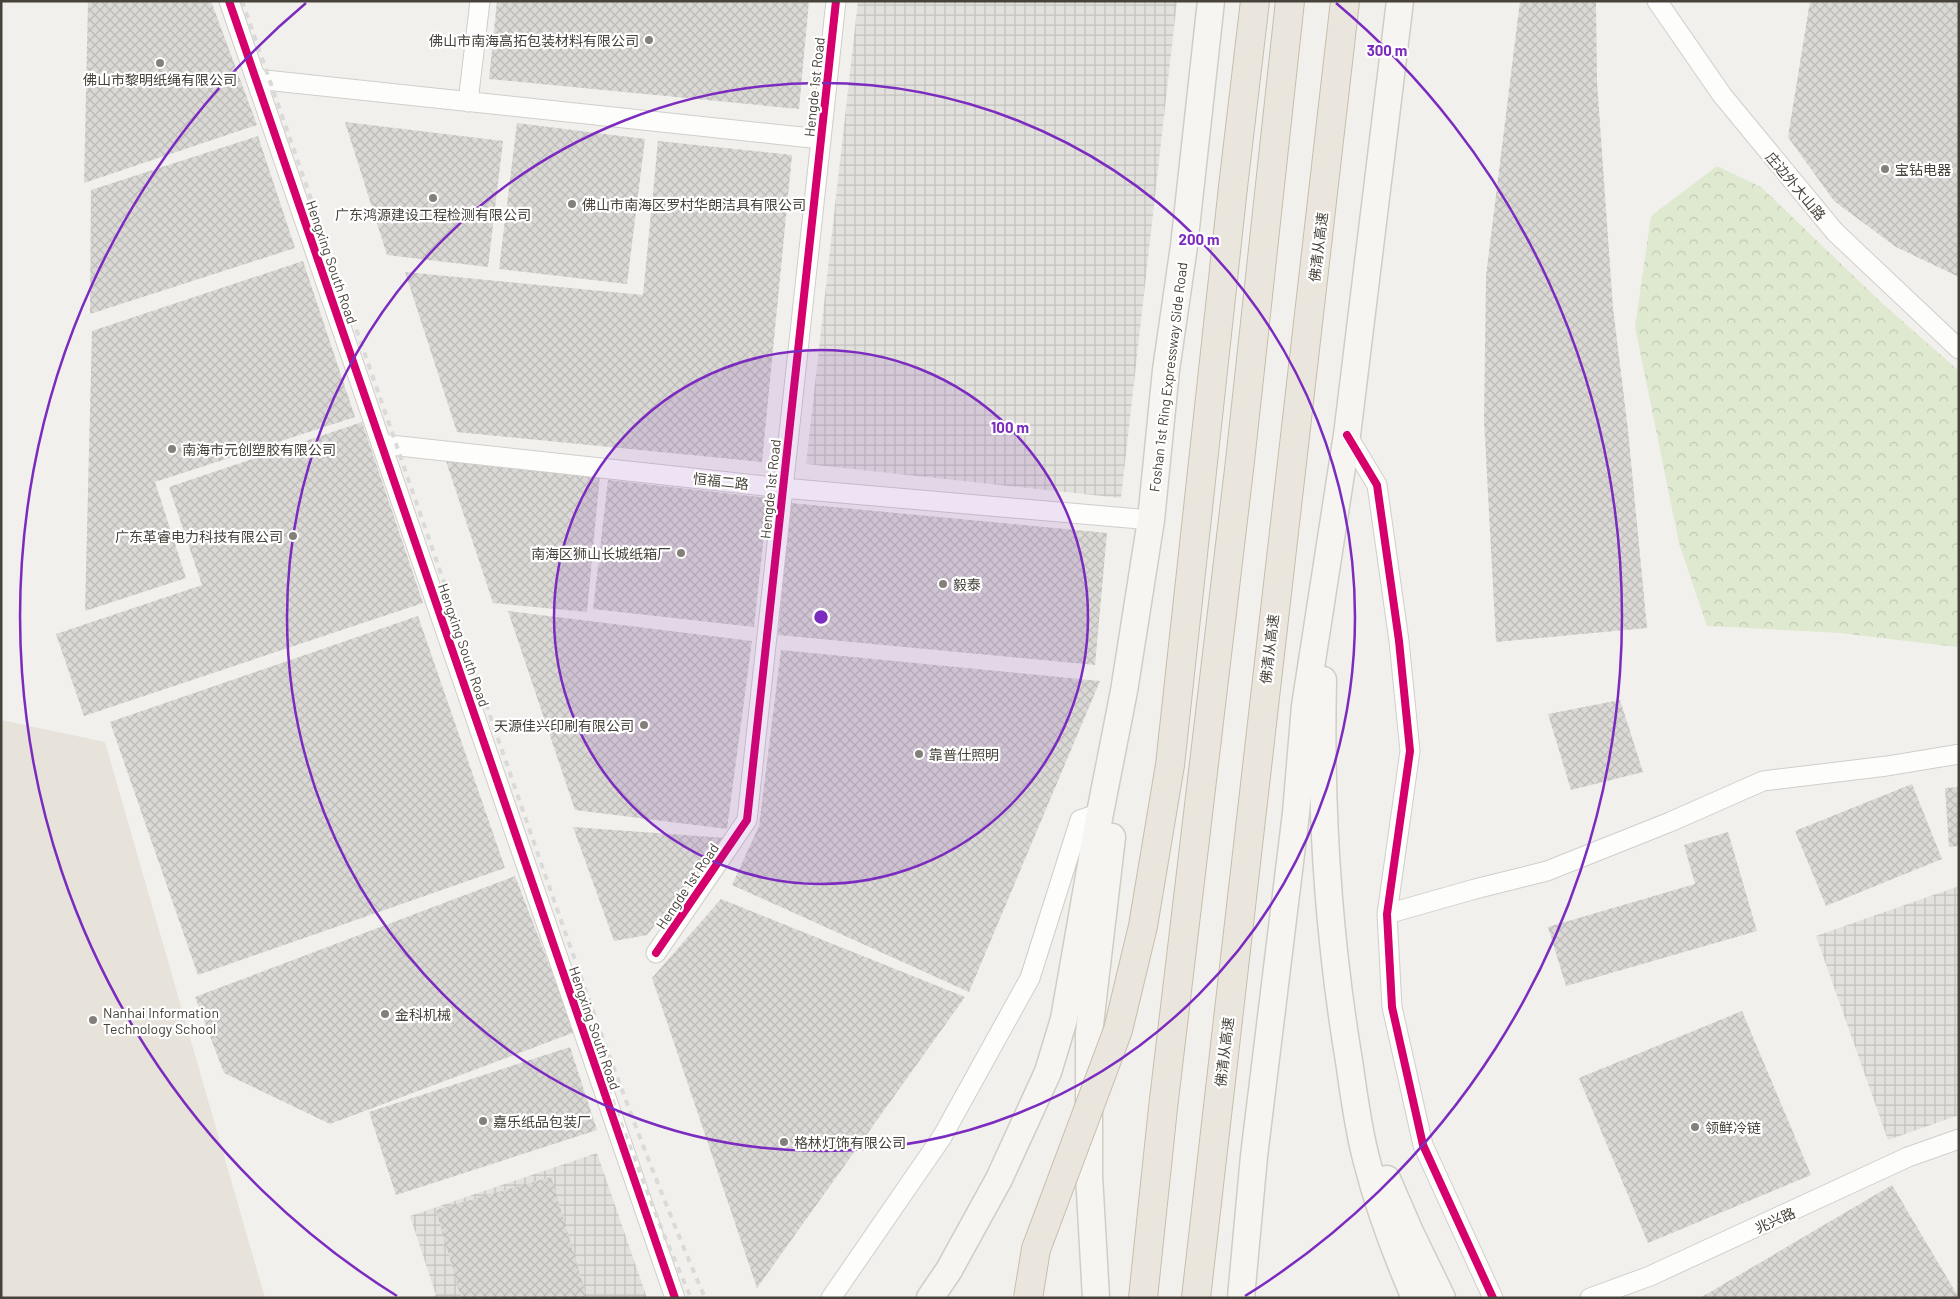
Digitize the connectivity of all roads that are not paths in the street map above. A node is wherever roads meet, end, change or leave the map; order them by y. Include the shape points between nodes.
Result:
1 (229, 1) edge
2 (480, 1) edge
3 (836, 1) edge
4 (1211, 1) edge
5 (1255, 1) edge
6 (1290, 1) edge
7 (1345, 1) edge
8 (1400, 1) edge
9 (1658, 1) edge
10 (256, 79) junction
11 (468, 102) junction
12 (821, 139) junction
13 (1959, 349) edge
14 (1347, 435) junction
15 (381, 444) junction
16 (783, 488) junction
17 (1151, 520) junction
18 (1328, 558) junction
19 (1124, 691) junction
20 (1959, 754) edge
21 (1100, 813) junction
22 (1388, 914) junction
23 (656, 953) dead end
24 (1348, 1059) junction
25 (1959, 1139) edge
26 (675, 1298) edge
27 (832, 1298) edge
28 (930, 1298) edge
29 (1028, 1298) edge
30 (1096, 1298) edge
31 (1144, 1298) edge
32 (1196, 1298) edge
33 (1241, 1298) edge
34 (1415, 1298) edge
35 (1442, 1298) edge
36 (1493, 1298) edge
37 (1590, 1298) edge

1 - 10 street, Hengxing South Road
2 - 11 street
3 - 12 street, Hengde 1st Road
4 - 17 main road, Foshan 1st Ring Expressway Side Road
5 - 29 highway, bridge via 1170,765 1142,926 1118,1030 1036,1250
6 - 31 highway
7 - 32 highway, 佛清从高速
8 - 14 main road
9 - 13 street, 庄边外大山路 via 1722,95 1835,232
10 - 11 street
10 - 15 street, Hengxing South Road
11 - 12 street
12 - 16 street, Hengde 1st Road
14 - 18 main road
14 - 22 street via 1377,486 1399,641 1410,751
15 - 16 street, 恒福二路
15 - 26 street, Hengxing South Road
16 - 17 street, 恒福二路
16 - 23 street, Hengde 1st Road via 747,820
17 - 19 main road, Foshan 1st Ring Expressway Side Road
18 - 24 main road via 1323,799 1333,940
18 - 33 main road via 1305,706 1296,814 1254,1156
19 - 21 main road
19 - 30 main road via 1115,816 1089,1033 1089,1175
20 - 22 street via 1763,781 1547,871
21 - 27 street via 1080,820 1030,978 942,1137
21 - 28 main road via 1064,1019 1048,1072 999,1179
22 - 36 street via 1392,1007 1423,1145
24 - 34 main road via 1368,1168 1380,1209
24 - 35 main road via 1393,1194
25 - 37 street, 兆兴路 via 1908,1158 1650,1276

